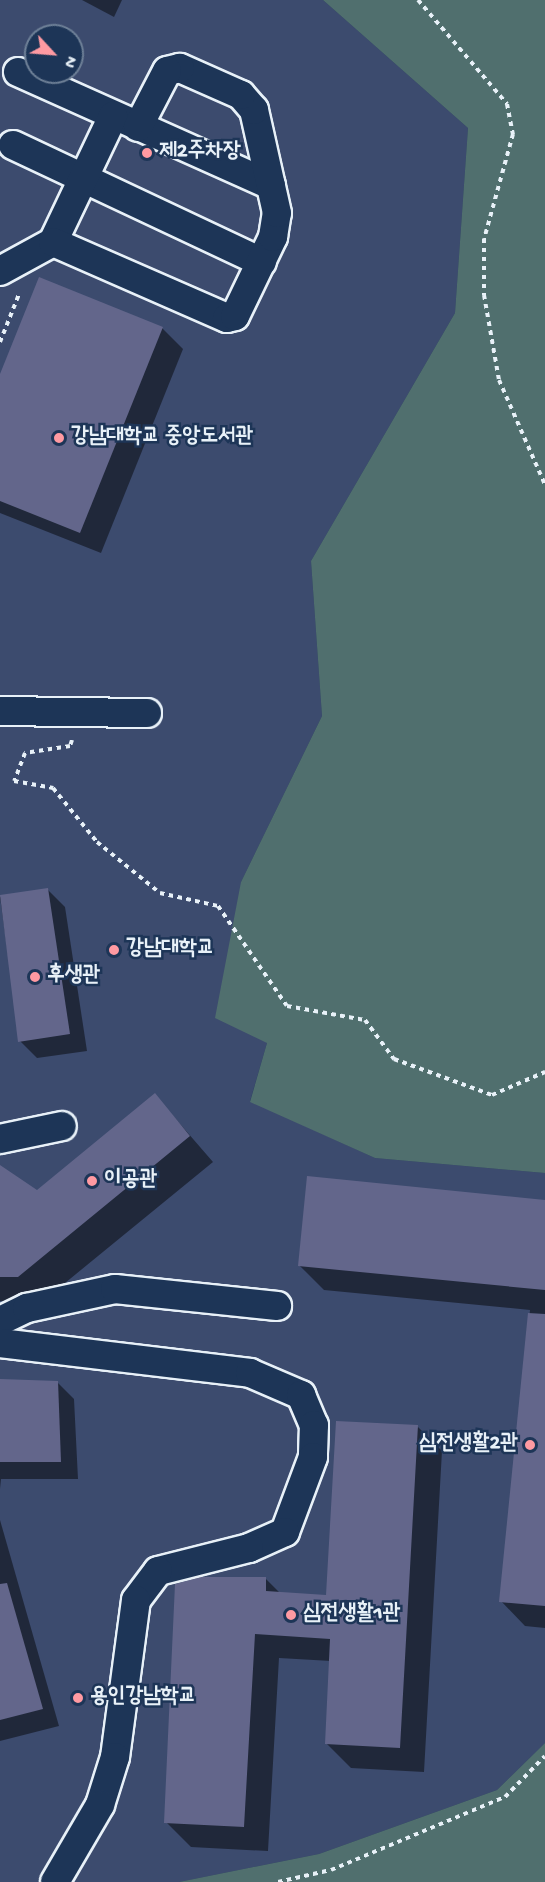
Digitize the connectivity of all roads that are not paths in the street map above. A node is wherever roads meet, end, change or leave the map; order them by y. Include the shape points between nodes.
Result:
1 (18, 72) dead end
2 (126, 122) junction
3 (13, 145) dead end
4 (85, 178) junction
5 (271, 185) junction
6 (53, 242) junction
7 (262, 262) junction
8 (0, 271) edge
9 (0, 711) edge
10 (147, 713) dead end
11 (62, 1126) dead end
12 (0, 1139) edge
13 (277, 1306) dead end
14 (0, 1321) edge
15 (0, 1343) edge
16 (55, 1882) edge

1 - 2 lane
2 - 4 lane
2 - 5 lane
2 - 5 lane via 167,71 190,72 241,95 254,110
3 - 4 lane
4 - 6 lane
4 - 7 lane
5 - 7 lane via 277,213
6 - 7 lane via 227,318 241,308
6 - 8 lane
9 - 10 lane
11 - 12 lane
13 - 14 lane via 115,1289 27,1308
15 - 16 lane via 250,1373 301,1395 314,1425 313,1457 285,1532 249,1548 158,1571 136,1600 115,1757 100,1805

